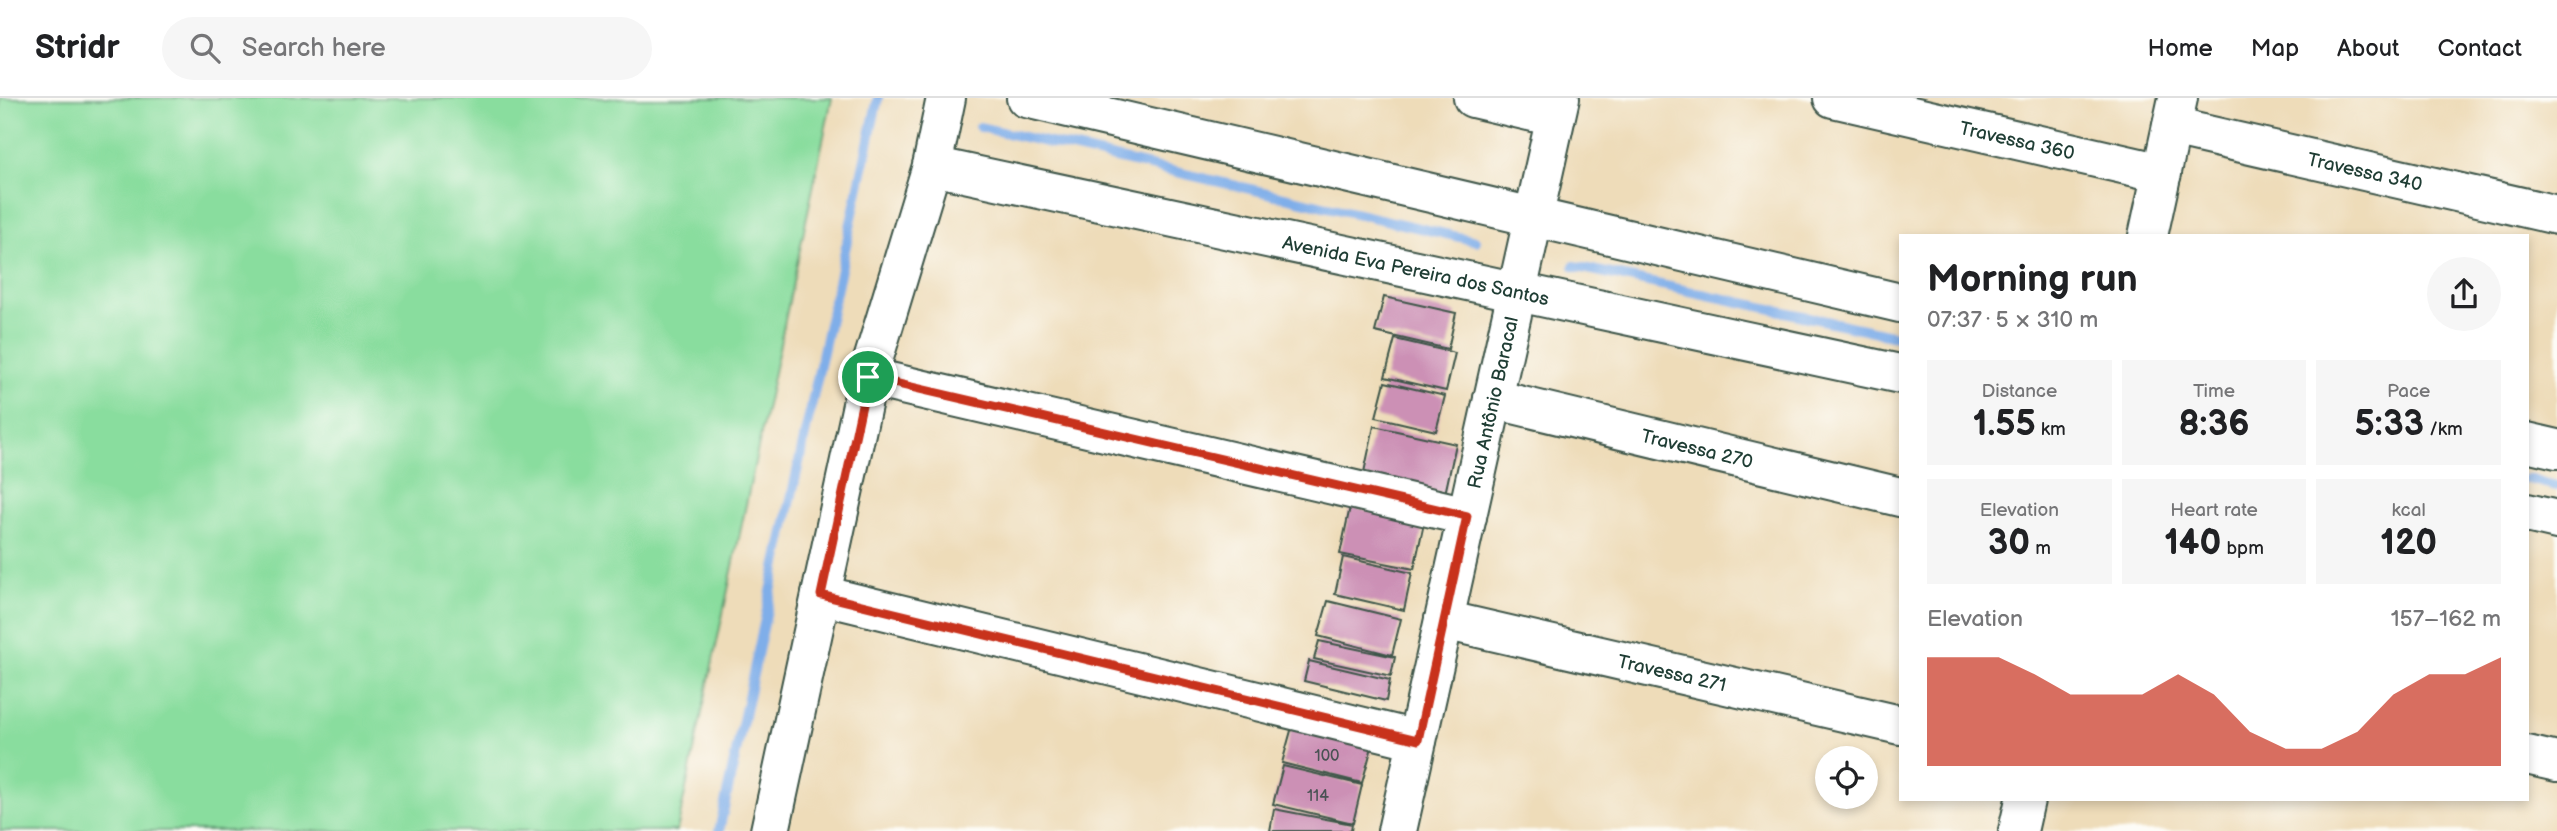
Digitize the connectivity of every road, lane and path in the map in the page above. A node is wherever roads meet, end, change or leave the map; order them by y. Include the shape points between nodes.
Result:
1 (946, 98) edge
2 (1026, 98) edge
3 (1473, 98) edge
4 (1833, 98) edge
5 (1557, 108) edge
6 (2175, 112) edge
7 (932, 166) junction
8 (2162, 173) junction
9 (2557, 215) edge
10 (1533, 218) junction
11 (2148, 234) edge
12 (1516, 293) junction
13 (1899, 303) edge
14 (1899, 374) edge
15 (868, 377) junction
16 (1493, 399) junction
17 (2529, 443) edge
18 (2557, 449) edge
19 (1899, 497) edge
20 (2529, 513) edge
21 (1467, 516) junction
22 (2557, 520) edge
23 (821, 595) junction
24 (1444, 620) junction
25 (1899, 725) edge
26 (1418, 740) junction
27 (2529, 755) edge
28 (2557, 762) edge
29 (2025, 801) edge
30 (770, 831) edge
31 (1397, 831) edge
32 (2018, 831) edge

1 - 7 street
2 - 10 street
3 - 5 street
4 - 8 street, Travessa 360
5 - 10 street, Rua Antônio Baracal
6 - 8 street
6 - 9 street, Travessa 340
7 - 12 street, Avenida Eva Pereira dos Santos
7 - 15 street
8 - 11 street
10 - 12 street, Rua Antônio Baracal
10 - 13 street
12 - 14 street, Avenida Eva Pereira dos Santos
12 - 16 street, Rua Antônio Baracal
15 - 21 street
15 - 23 street
16 - 19 street, Travessa 270
16 - 21 street, Rua Antônio Baracal
17 - 18 street
20 - 22 street
21 - 24 street, Rua Antônio Baracal
23 - 26 street
23 - 30 street
24 - 25 street, Travessa 271
24 - 26 street, Rua Antônio Baracal
26 - 31 street, Rua Antônio Baracal
27 - 28 street
29 - 32 street

